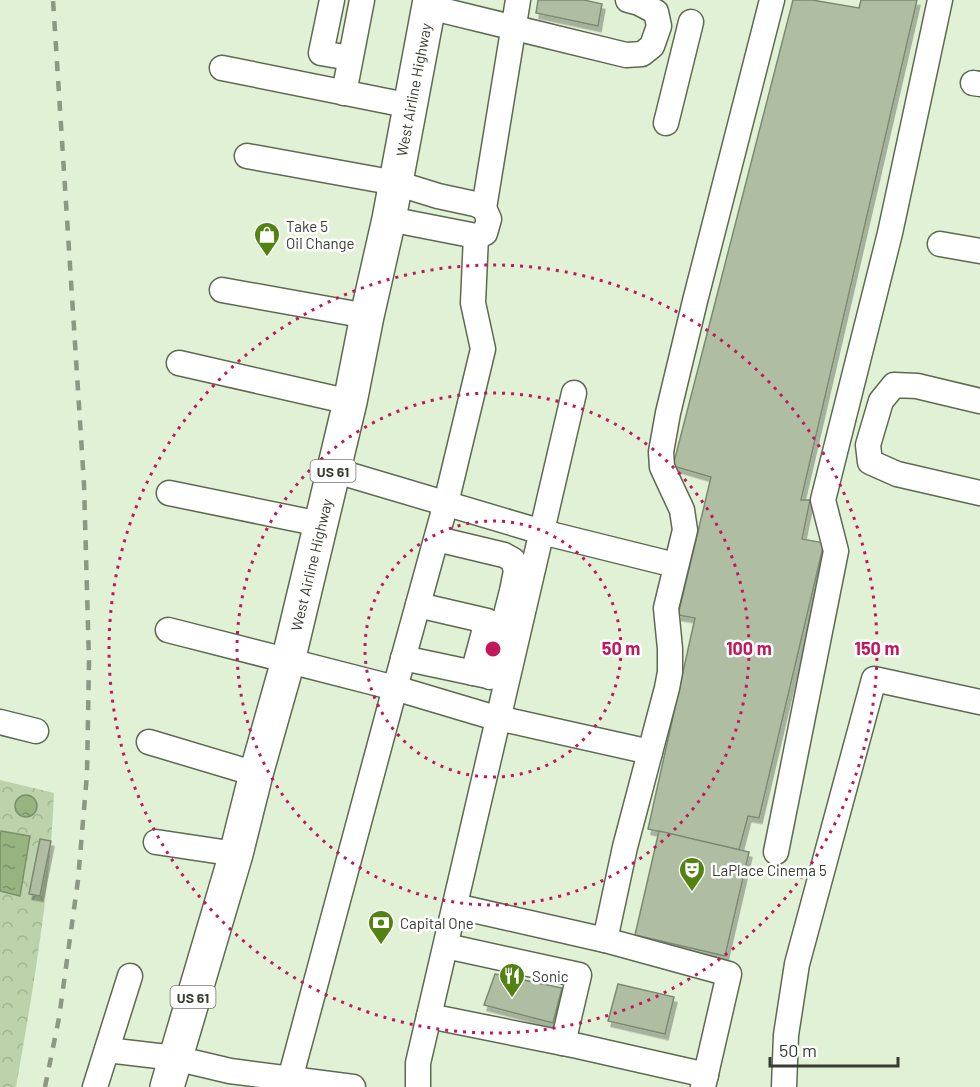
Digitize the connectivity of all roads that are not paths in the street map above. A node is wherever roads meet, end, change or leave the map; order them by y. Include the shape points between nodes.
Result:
1 (332, 0) edge
2 (362, 0) edge
3 (518, 0) edge
4 (628, 0) edge
5 (772, 0) edge
6 (940, 0) edge
7 (430, 3) edge
8 (692, 22) dead end
9 (512, 27) junction
10 (350, 58) junction
11 (222, 68) dead end
12 (344, 93) junction
13 (411, 106) junction
14 (666, 123) dead end
15 (247, 156) dead end
16 (396, 183) junction
17 (484, 208) junction
18 (389, 219) junction
19 (476, 236) junction
20 (940, 244) dead end
21 (980, 251) edge
22 (222, 290) dead end
23 (367, 316) junction
24 (179, 363) dead end
25 (574, 393) dead end
26 (980, 401) edge
27 (350, 402) junction
28 (333, 470) junction
29 (169, 493) dead end
30 (980, 493) edge
31 (446, 503) junction
32 (320, 524) junction
33 (542, 531) junction
34 (436, 538) junction
35 (675, 566) junction
36 (418, 605) junction
37 (168, 630) dead end
38 (403, 658) junction
39 (288, 662) junction
40 (490, 677) junction
41 (395, 688) junction
42 (980, 702) edge
43 (499, 718) junction
44 (0, 722) edge
45 (36, 731) dead end
46 (149, 742) dead end
47 (650, 752) junction
48 (256, 774) junction
49 (156, 842) dead end
50 (776, 852) dead end
51 (236, 854) junction
52 (455, 906) junction
53 (605, 940) junction
54 (446, 946) junction
55 (130, 976) dead end
56 (429, 1017) junction
57 (563, 1043) junction
58 (107, 1050) junction
59 (171, 1072) edge
60 (290, 1079) junction
61 (705, 1081) edge
62 (95, 1087) edge
63 (353, 1087) edge
64 (418, 1087) edge
65 (784, 1087) edge

1 - 10 street via 321,53
2 - 10 street
3 - 9 street
4 - 9 street via 656,12 659,26 652,46 642,54 626,55
5 - 35 street via 661,452 662,467 682,510 685,530
6 - 50 street via 890,233 823,500 836,551
7 - 9 street
7 - 13 highway, West Airline Highway / US 61
8 - 14 street
9 - 17 street
10 - 12 street
11 - 12 street
12 - 13 street
13 - 16 highway, West Airline Highway / US 61
15 - 16 street
16 - 17 street
16 - 18 highway, West Airline Highway / US 61
17 - 19 street via 489,219 485,233
18 - 19 street
18 - 23 highway, West Airline Highway / US 61
19 - 31 street via 473,303 483,349
20 - 21 street
22 - 23 street
23 - 27 highway, West Airline Highway / US 61
24 - 27 street
25 - 33 street
26 - 30 street via 917,386 894,385 881,401 868,444 870,462 897,474
27 - 28 highway, West Airline Highway / US 61
28 - 31 street
28 - 32 highway, West Airline Highway / US 61
29 - 32 street
31 - 33 street
31 - 34 street
32 - 39 highway, West Airline Highway / US 61
33 - 35 street
33 - 40 street
34 - 36 street
34 - 40 street via 513,560 516,571
35 - 47 street via 666,608 670,672
36 - 38 street
36 - 40 street via 487,621
37 - 39 street
38 - 40 street
38 - 41 street
39 - 41 street
39 - 48 highway, West Airline Highway / US 61
40 - 43 street
41 - 43 street
41 - 60 street
42 - 65 street via 874,679 797,964 786,1035
43 - 47 street
43 - 52 street
44 - 45 street
46 - 48 street
47 - 53 street
48 - 51 highway, West Airline Highway / US 61
49 - 51 street
51 - 59 highway, West Airline Highway / US 61
52 - 53 street
52 - 54 street
53 - 61 street via 729,974
54 - 56 street
54 - 57 street via 579,975
55 - 58 street
56 - 57 street
56 - 64 street via 418,1063
57 - 61 street
58 - 59 street
58 - 62 street
59 - 60 street via 230,1071
60 - 63 street

